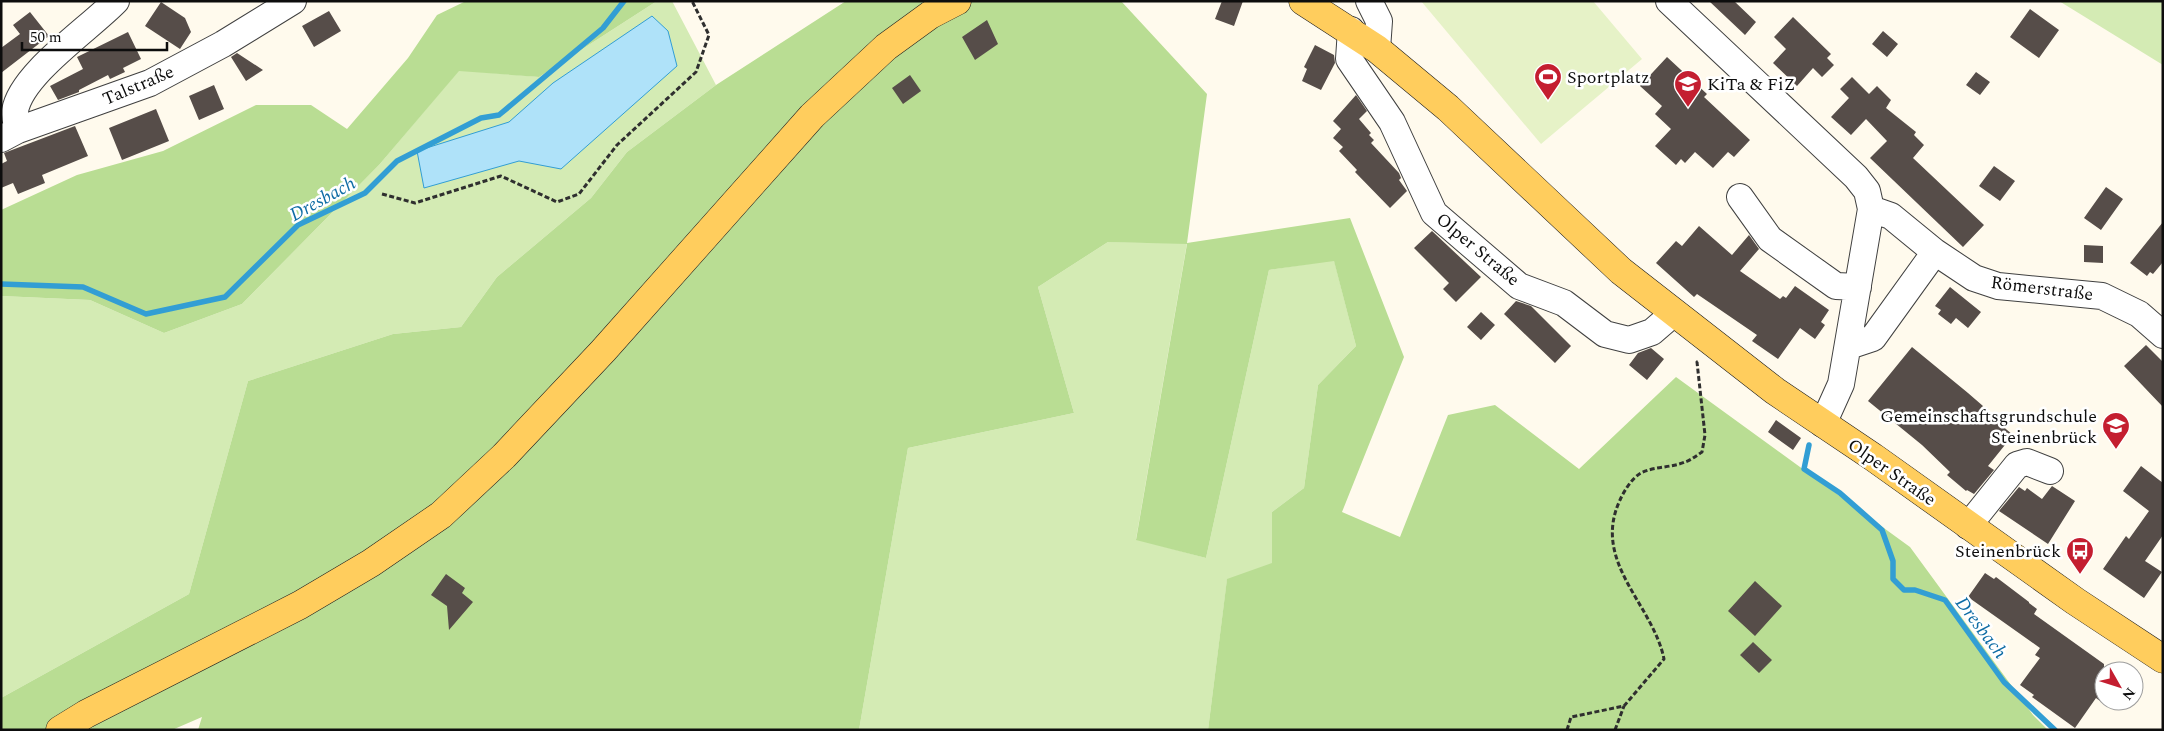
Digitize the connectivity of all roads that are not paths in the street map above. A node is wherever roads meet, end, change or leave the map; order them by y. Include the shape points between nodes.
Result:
1 (116, 1) edge
2 (293, 1) edge
3 (957, 1) edge
4 (1303, 1) edge
5 (1369, 1) edge
6 (1669, 1) edge
7 (1351, 30) junction
8 (1377, 49) junction
9 (9, 134) edge
10 (1740, 197) dead end
11 (1871, 209) junction
12 (1935, 252) junction
13 (1858, 287) junction
14 (1674, 313) junction
15 (2163, 335) edge
16 (1849, 346) junction
17 (1824, 424) junction
18 (2050, 471) dead end
19 (1968, 526) junction
20 (2163, 659) edge
21 (60, 730) edge

1 - 9 street via 54,56 20,96
2 - 9 street, Talstraße via 150,83
3 - 21 main road via 930,15 886,47 832,96 504,456 441,514 371,563 300,605
4 - 7 main road, Olper Straße
5 - 8 street via 1378,20
6 - 11 street via 1856,178 1867,191
7 - 8 main road, Olper Straße
7 - 14 street, Olper Straße via 1349,58 1392,122 1434,213 1519,286 1564,303 1605,334 1628,340 1652,332
8 - 14 main road, Olper Straße via 1448,108 1578,233
10 - 13 street via 1770,239 1836,286
11 - 12 street, Römerstraße via 1891,216
11 - 13 street
12 - 15 street, Römerstraße via 1974,278 1998,286 2102,296 2139,314
12 - 16 street via 1873,338
13 - 16 street
14 - 17 main road, Olper Straße
16 - 17 street via 1841,384
17 - 19 main road, Olper Straße
18 - 19 street via 2027,462 2017,465
19 - 20 main road, Olper Straße

